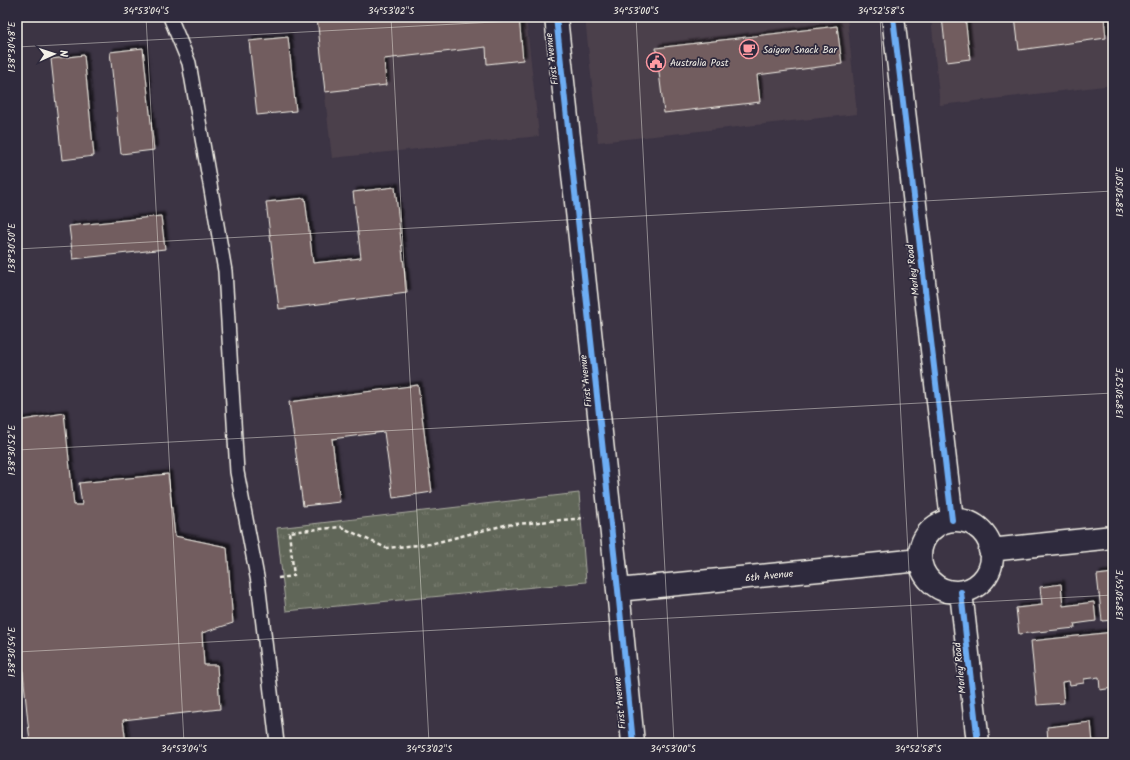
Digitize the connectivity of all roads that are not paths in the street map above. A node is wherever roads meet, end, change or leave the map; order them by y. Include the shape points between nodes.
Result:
1 (170, 17) edge
2 (556, 17) edge
3 (893, 17) edge
4 (952, 520) junction
5 (1113, 537) edge
6 (990, 550) junction
7 (920, 560) junction
8 (618, 590) junction
9 (961, 592) junction
10 (277, 743) edge
11 (633, 743) edge
12 (978, 743) edge

1 - 10 lane via 189,63 225,271 237,472 258,582
2 - 8 street, First Avenue
3 - 4 street, Morley Road
4 - 6 street via 974,525 989,542
4 - 7 street via 933,528 925,537
5 - 6 street
6 - 9 street via 990,567 984,579 974,587
7 - 8 street, 6th Avenue
7 - 9 street via 929,580 941,589
8 - 11 street, First Avenue
9 - 12 street, Morley Road

